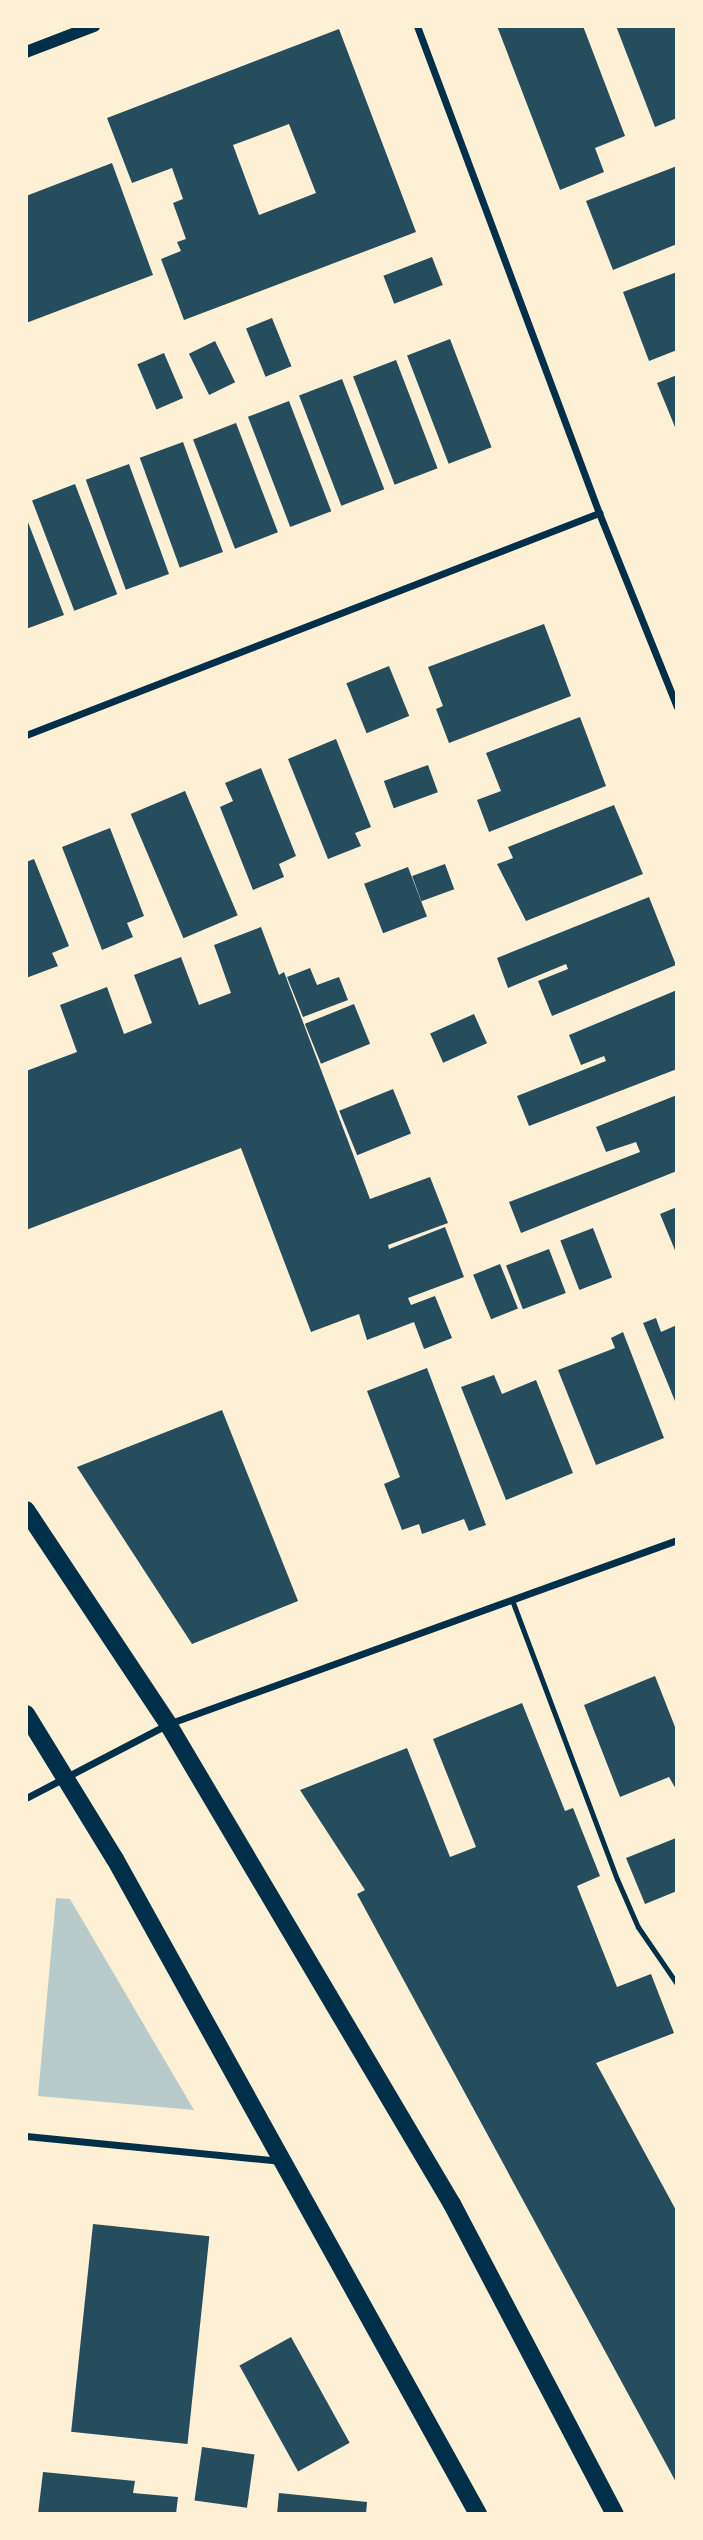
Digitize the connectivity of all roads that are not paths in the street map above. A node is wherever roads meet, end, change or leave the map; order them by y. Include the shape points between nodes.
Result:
1 (94, 26) edge
2 (417, 26) edge
3 (26, 52) edge
4 (599, 513) junction
5 (677, 707) edge
6 (26, 735) edge
7 (26, 1510) edge
8 (677, 1540) edge
9 (512, 1600) junction
10 (26, 1714) edge
11 (168, 1724) junction
12 (66, 1777) junction
13 (26, 1798) edge
14 (677, 1984) edge
15 (26, 2136) edge
16 (284, 2161) junction
17 (478, 2514) edge
18 (615, 2514) edge

1 - 3 street
2 - 4 street
4 - 5 street
4 - 6 street
7 - 11 main road
8 - 9 street
9 - 11 street
9 - 14 lane via 617,1879 638,1927
10 - 12 main road
11 - 12 street
11 - 18 main road via 452,2204
12 - 13 street
12 - 16 main road
15 - 16 street
16 - 17 main road

